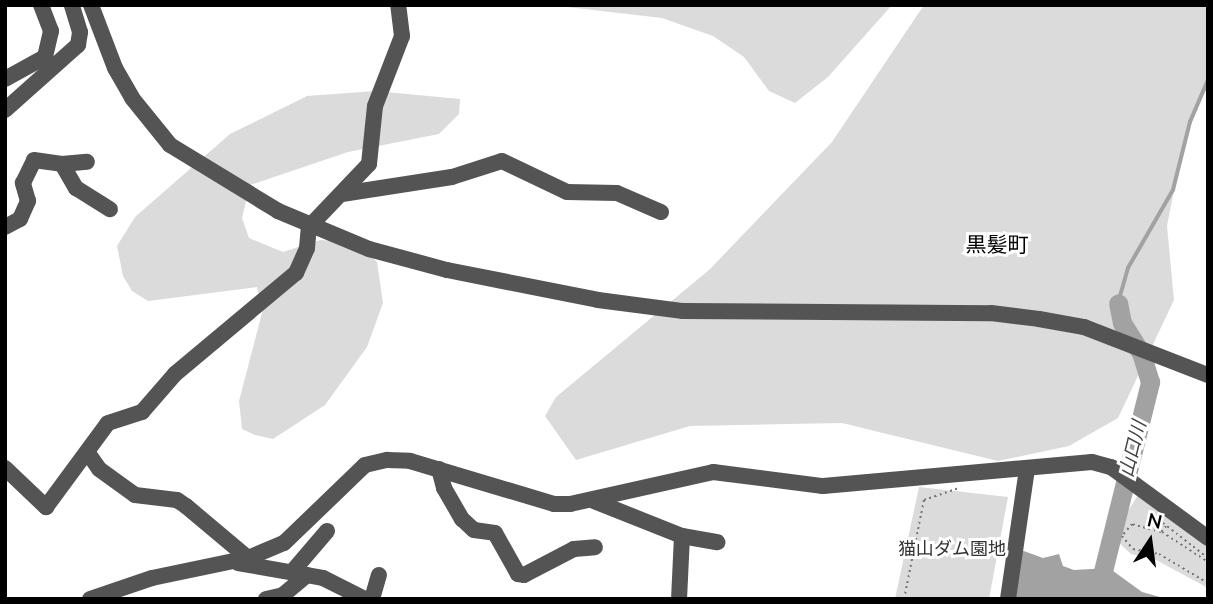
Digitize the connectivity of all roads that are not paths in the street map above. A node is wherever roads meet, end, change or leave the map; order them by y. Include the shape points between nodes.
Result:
1 (41, 5) edge
2 (72, 5) edge
3 (91, 5) edge
4 (398, 5) edge
5 (5, 79) edge
6 (5, 110) edge
7 (87, 162) dead end
8 (62, 164) junction
9 (342, 194) junction
10 (110, 209) dead end
11 (661, 212) dead end
12 (5, 227) edge
13 (309, 227) junction
14 (1208, 374) edge
15 (88, 453) junction
16 (5, 468) edge
17 (1027, 468) junction
18 (439, 469) junction
19 (594, 501) junction
20 (327, 531) dead end
21 (682, 536) junction
22 (1208, 538) edge
23 (717, 542) dead end
24 (596, 547) dead end
25 (248, 558) junction
26 (228, 561) junction
27 (300, 574) junction
28 (379, 575) dead end
29 (679, 593) edge
30 (90, 599) edge
31 (266, 599) edge
32 (365, 599) edge
33 (372, 599) edge
34 (1008, 599) edge

1 - 5 street via 51,31 46,57
2 - 6 street via 80,32 78,45
3 - 13 street via 115,68 132,98 170,145
4 - 9 street via 402,36 375,106 369,164
7 - 8 street
8 - 10 street via 76,188
8 - 12 street via 34,160 23,183 28,201 20,219
9 - 11 street via 452,177 502,161 567,192 617,193
9 - 13 street
13 - 14 street via 447,271 683,311 991,313 1084,327
13 - 15 street via 307,248 296,273 175,374 142,412 108,423
15 - 16 street via 46,507
15 - 25 street via 99,469 135,495 177,500
17 - 19 street via 823,486 713,472
17 - 22 street via 1076,461 1111,467
17 - 34 street
18 - 19 street via 554,504
18 - 24 street via 462,519 474,530 495,533 518,574 574,549
18 - 25 street via 411,461 365,465 284,543
19 - 21 street
20 - 27 street
21 - 23 street
21 - 29 street
25 - 26 street
26 - 27 street
26 - 30 street via 152,578
27 - 31 street via 283,595
27 - 32 street via 335,582
28 - 33 street

